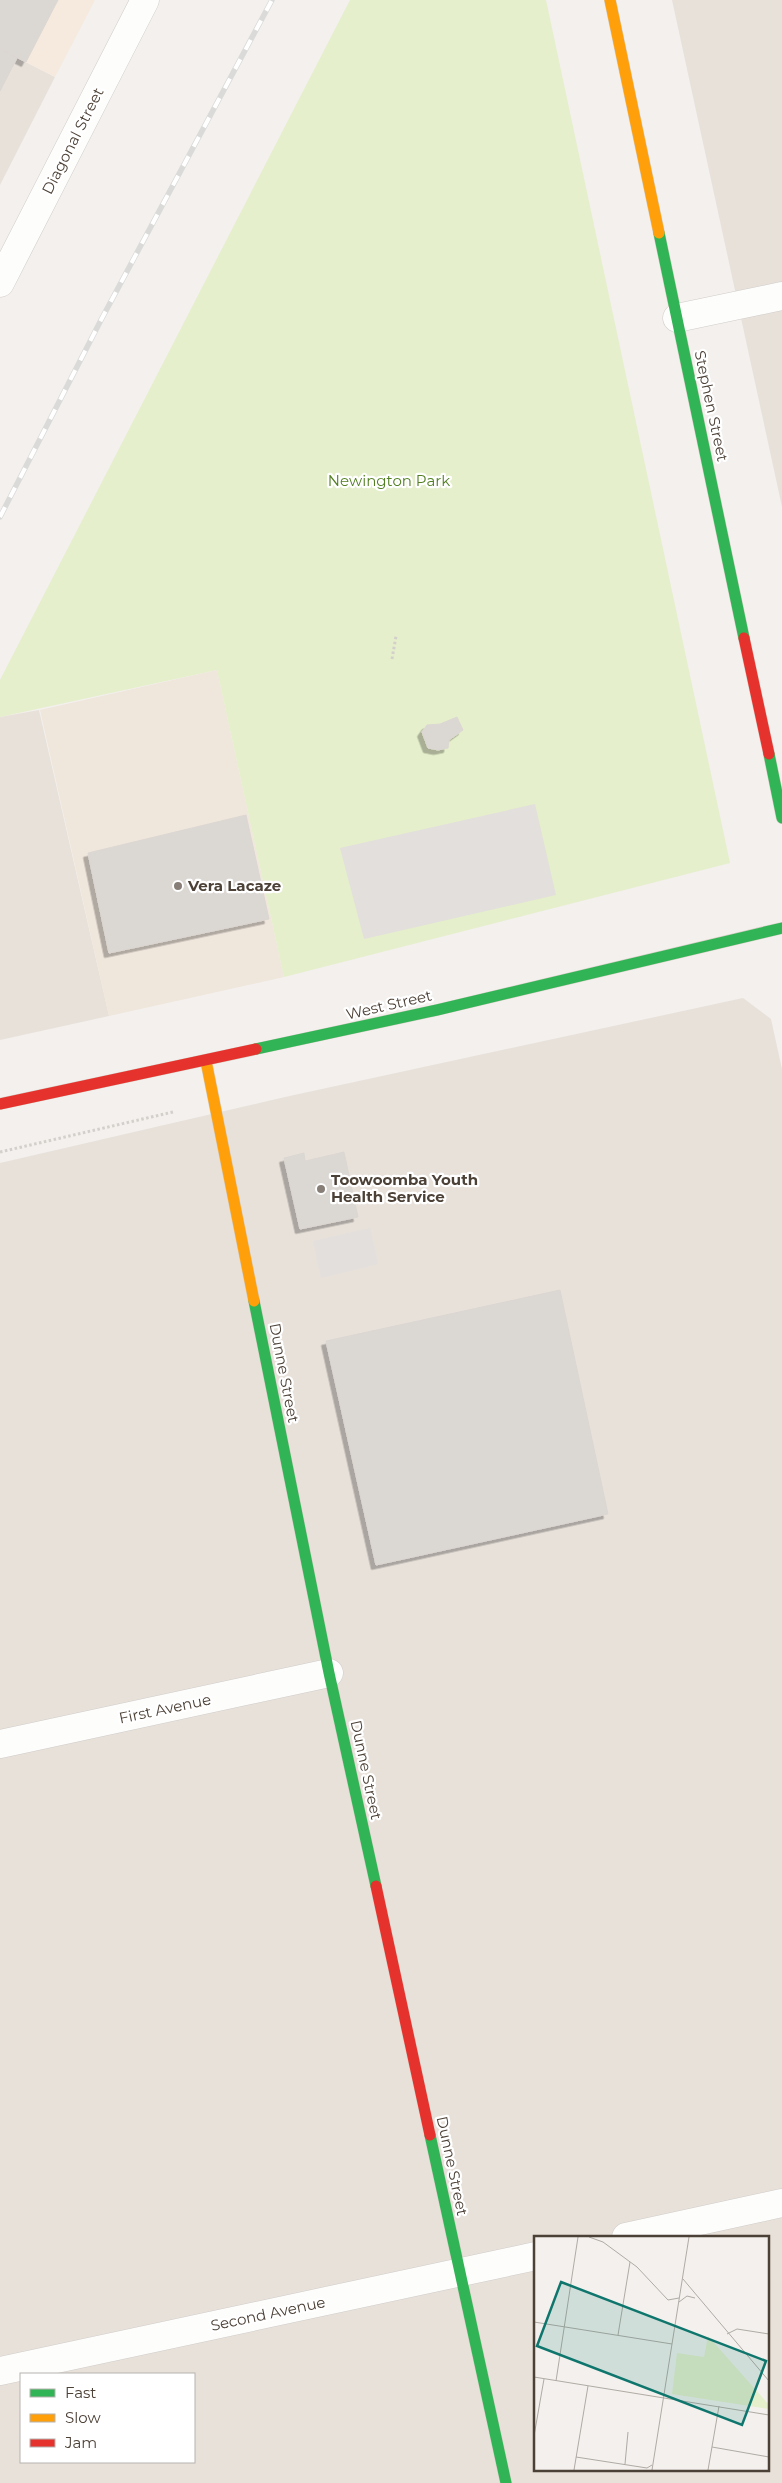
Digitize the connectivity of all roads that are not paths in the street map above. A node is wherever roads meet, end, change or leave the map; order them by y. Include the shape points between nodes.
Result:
1 (145, 0) edge
2 (610, 0) edge
3 (0, 283) edge
4 (782, 296) edge
5 (677, 318) junction
6 (782, 818) edge
7 (782, 928) edge
8 (206, 1061) junction
9 (0, 1104) edge
10 (329, 1672) junction
11 (0, 1744) edge
12 (782, 2203) edge
13 (631, 2236) edge
14 (534, 2256) edge
15 (460, 2273) junction
16 (0, 2371) edge
17 (506, 2483) edge

1 - 3 street, Diagonal Street
2 - 5 street, Stephen Street
4 - 5 street
5 - 6 street, Stephen Street
7 - 8 street, West Street
8 - 9 street, West Street
8 - 10 street, Dunne Street
10 - 11 street, First Avenue
10 - 15 street, Dunne Street
12 - 13 street
14 - 15 street, Second Avenue
15 - 16 street, Second Avenue
15 - 17 street, Dunne Street

